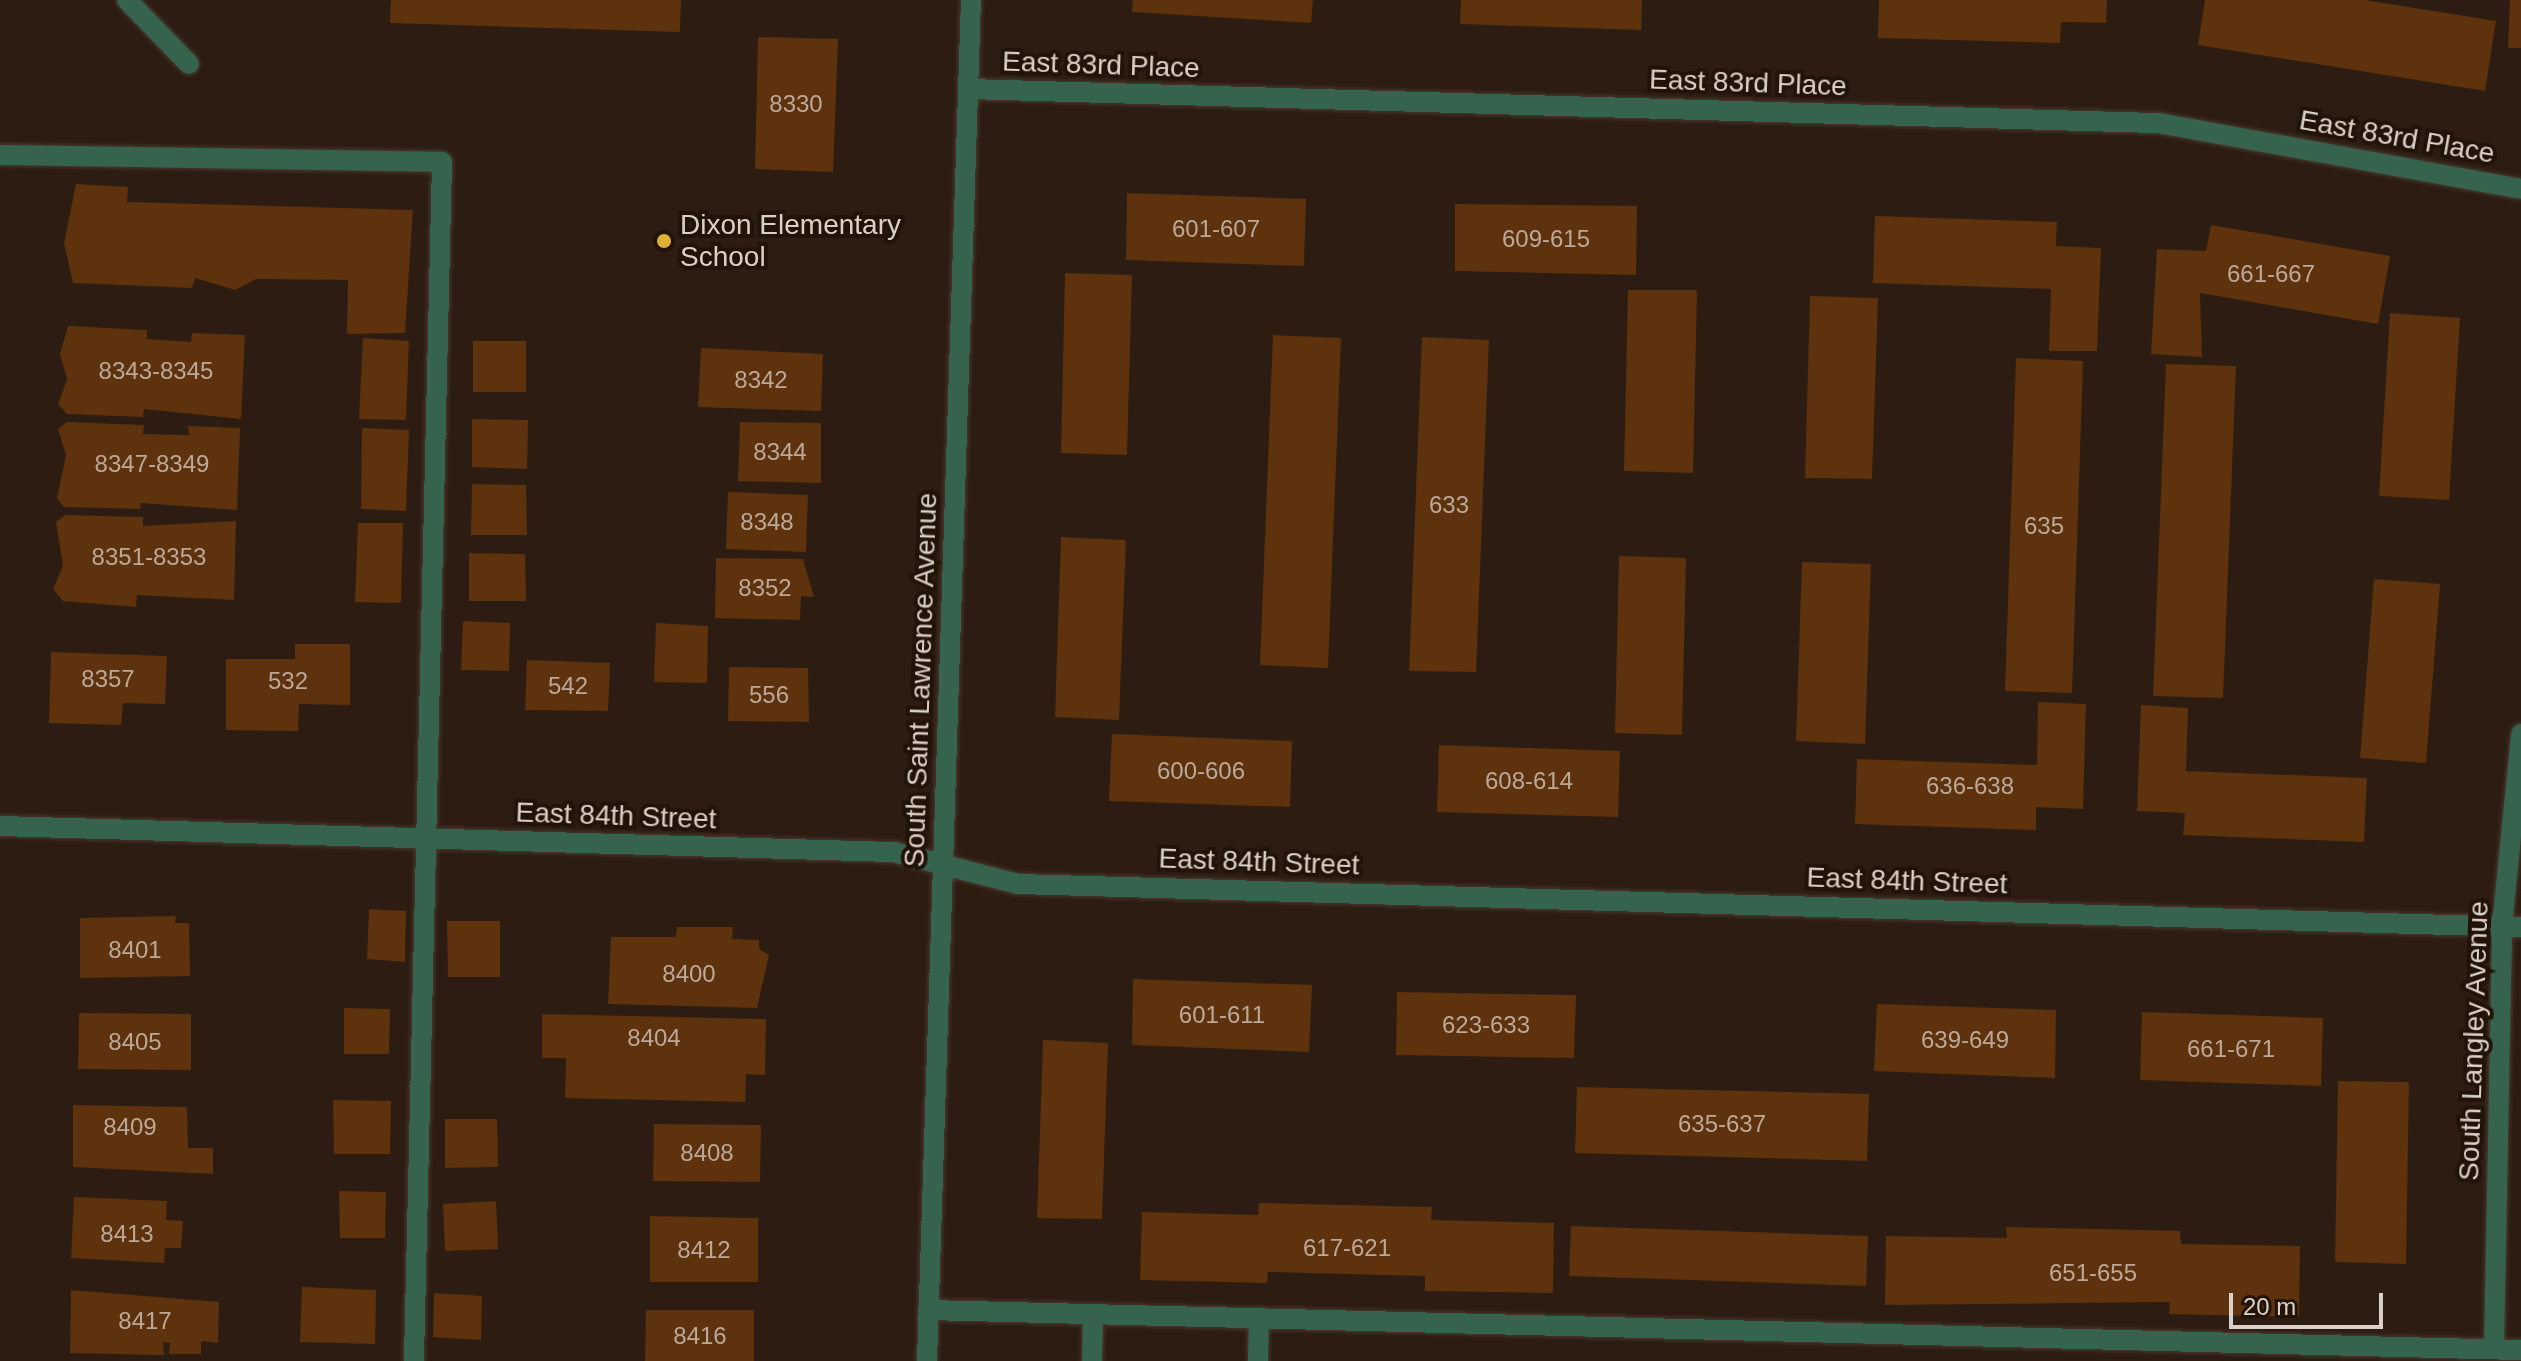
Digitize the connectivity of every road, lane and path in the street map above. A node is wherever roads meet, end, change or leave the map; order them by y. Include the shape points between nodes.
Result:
1 (127, 0) edge
2 (971, 0) edge
3 (189, 64) dead end
4 (968, 89) junction
5 (0, 155) edge
6 (2521, 189) edge
7 (2521, 734) edge
8 (0, 826) edge
9 (428, 838) junction
10 (943, 863) junction
11 (2512, 927) edge
12 (928, 1310) junction
13 (1093, 1314) junction
14 (1259, 1318) junction
15 (2494, 1349) junction
16 (2519, 1354) edge
17 (2457, 1355) edge
18 (414, 1361) edge
19 (927, 1361) edge
20 (1092, 1361) edge
21 (1258, 1361) edge

1 - 3 street
2 - 4 street, South Saint Lawrence Avenue
4 - 6 street, East 83rd Place via 2158,123
4 - 10 street, South Saint Lawrence Avenue
5 - 9 street via 442,162
7 - 11 street, South Langley Avenue
8 - 9 street, East 84th Street
9 - 10 street, East 84th Street via 894,852
9 - 18 street
10 - 11 street, East 84th Street via 1018,884
10 - 12 street, South Saint Lawrence Avenue
11 - 15 street, South Langley Avenue
12 - 13 street
12 - 19 street, South Saint Lawrence Avenue
13 - 14 street
13 - 20 street
14 - 17 street
14 - 21 street
15 - 16 street
15 - 17 street

